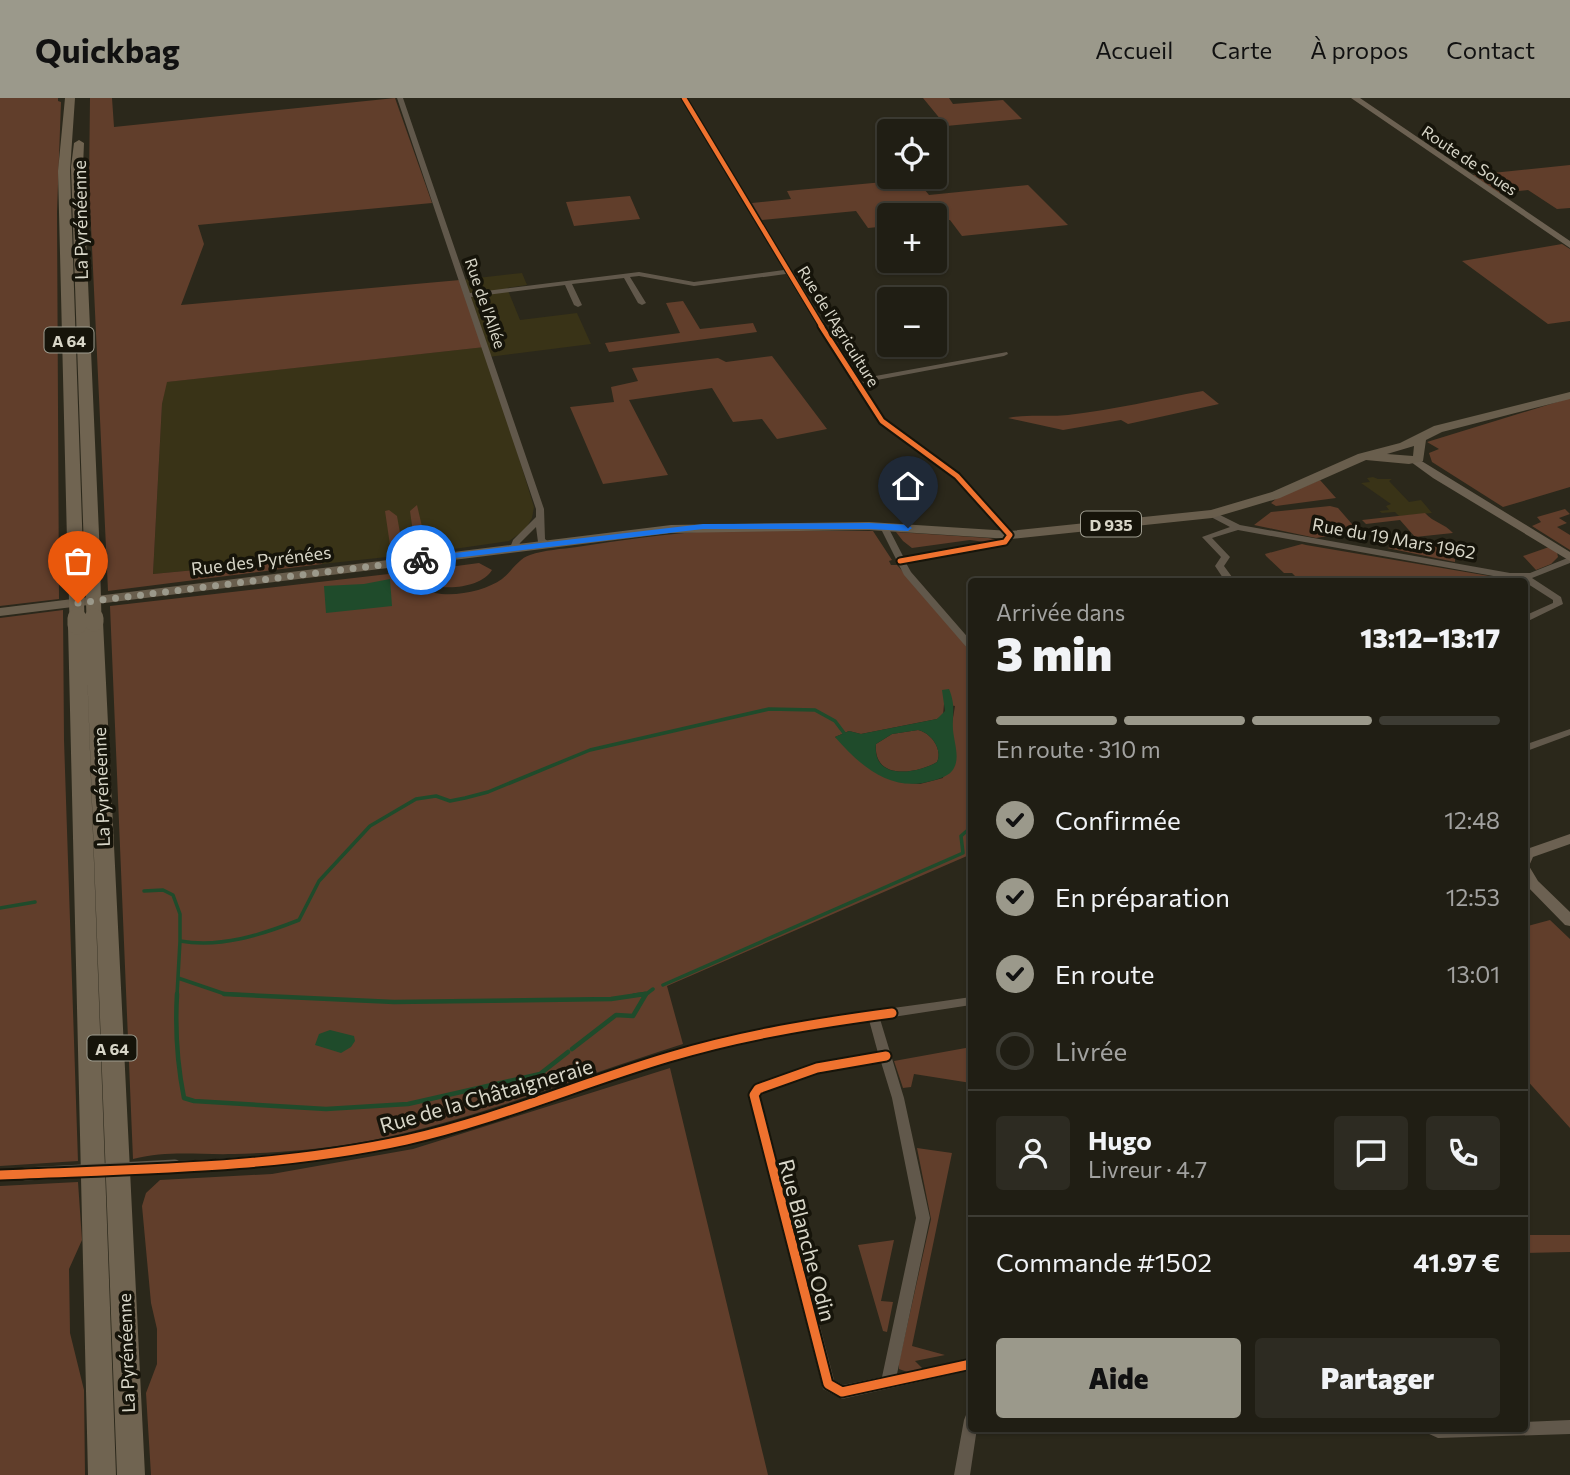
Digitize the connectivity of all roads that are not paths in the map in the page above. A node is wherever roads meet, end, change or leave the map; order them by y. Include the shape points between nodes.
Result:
1 (70, 98) edge
2 (82, 98) edge
3 (400, 98) edge
4 (684, 98) edge
5 (1356, 98) edge
6 (1570, 245) edge
7 (788, 272) junction
8 (626, 276) junction
9 (568, 283) junction
10 (469, 295) junction
11 (642, 303) dead end
12 (578, 304) dead end
13 (1004, 354) dead end
14 (855, 382) junction
15 (1570, 395) edge
16 (1409, 451) junction
17 (1232, 510) junction
18 (1212, 514) junction
19 (540, 517) junction
20 (884, 527) junction
21 (1238, 527) junction
22 (539, 532) junction
23 (1010, 535) junction
24 (547, 544) junction
25 (520, 548) junction
26 (1570, 558) edge
27 (900, 561) junction
28 (1522, 576) junction
29 (1228, 578) edge
30 (1525, 578) edge
31 (1528, 580) edge
32 (84, 581) junction
33 (0, 612) edge
34 (1528, 618) edge
35 (85, 623) junction
36 (968, 643) edge
37 (1570, 732) edge
38 (1528, 748) edge
39 (1570, 839) edge
40 (1528, 856) edge
41 (1528, 877) edge
42 (1570, 920) edge
43 (968, 1001) edge
44 (873, 1015) junction
45 (886, 1056) junction
46 (0, 1175) edge
47 (968, 1365) edge
48 (888, 1383) junction
49 (1570, 1427) edge
50 (1528, 1428) edge
51 (969, 1432) edge
52 (102, 1475) edge
53 (131, 1475) edge
54 (962, 1475) edge

1 - 32 highway, La Pyrénéenne / A 64 via 64,171
2 - 32 highway, La Pyrénéenne / A 64 via 77,167
3 - 10 street, Rue de l'Allée
4 - 7 street, Rue de l'Agriculture
5 - 6 main road, Route de Soues
7 - 8 street via 694,284
7 - 14 street, Rue de l'Agriculture
8 - 9 street
8 - 11 street
9 - 10 street
9 - 12 street
10 - 19 street, Rue de l'Allée
13 - 14 street
14 - 23 street, Rue de l'Agriculture via 882,421 957,476
15 - 16 main road via 1438,429
16 - 17 main road, D 935 via 1362,457
16 - 26 main road via 1437,476
17 - 18 main road, D 935
17 - 21 street
18 - 21 street, Rue du 19 Mars 1962
18 - 23 main road, D 935
19 - 22 street, Rue de l'Allée
19 - 25 street via 516,542
20 - 23 main road, D 935
20 - 24 main road, D 935 via 703,527
20 - 27 street
21 - 28 street, Rue du 19 Mars 1962
21 - 29 street via 1206,537 1227,557 1219,566
22 - 24 street
22 - 25 street
23 - 27 street via 1004,542
24 - 25 main road, D 935
25 - 33 main road, Rue des Pyrénées / D 935
26 - 28 street, Rue du 19 Mars 1962
27 - 36 street
28 - 30 street
31 - 34 street via 1558,599 1558,604
32 - 35 highway, La Pyrénéenne / A 64, bridge
35 - 52 highway, La Pyrénéenne / A 64
35 - 53 highway, La Pyrénéenne / A 64
37 - 38 street
39 - 40 main road
41 - 42 main road
43 - 44 street, Rue de la Châtaigneraie
44 - 45 street
44 - 46 street, Rue de la Châtaigneraie, bridge via 670,1057 408,1139 274,1161
45 - 48 street via 923,1218
45 - 48 street, Rue Blanche Odin via 817,1068 758,1089 754,1095 828,1384 842,1392
47 - 48 street, Rue Blanche Odin
49 - 50 street
51 - 54 street

